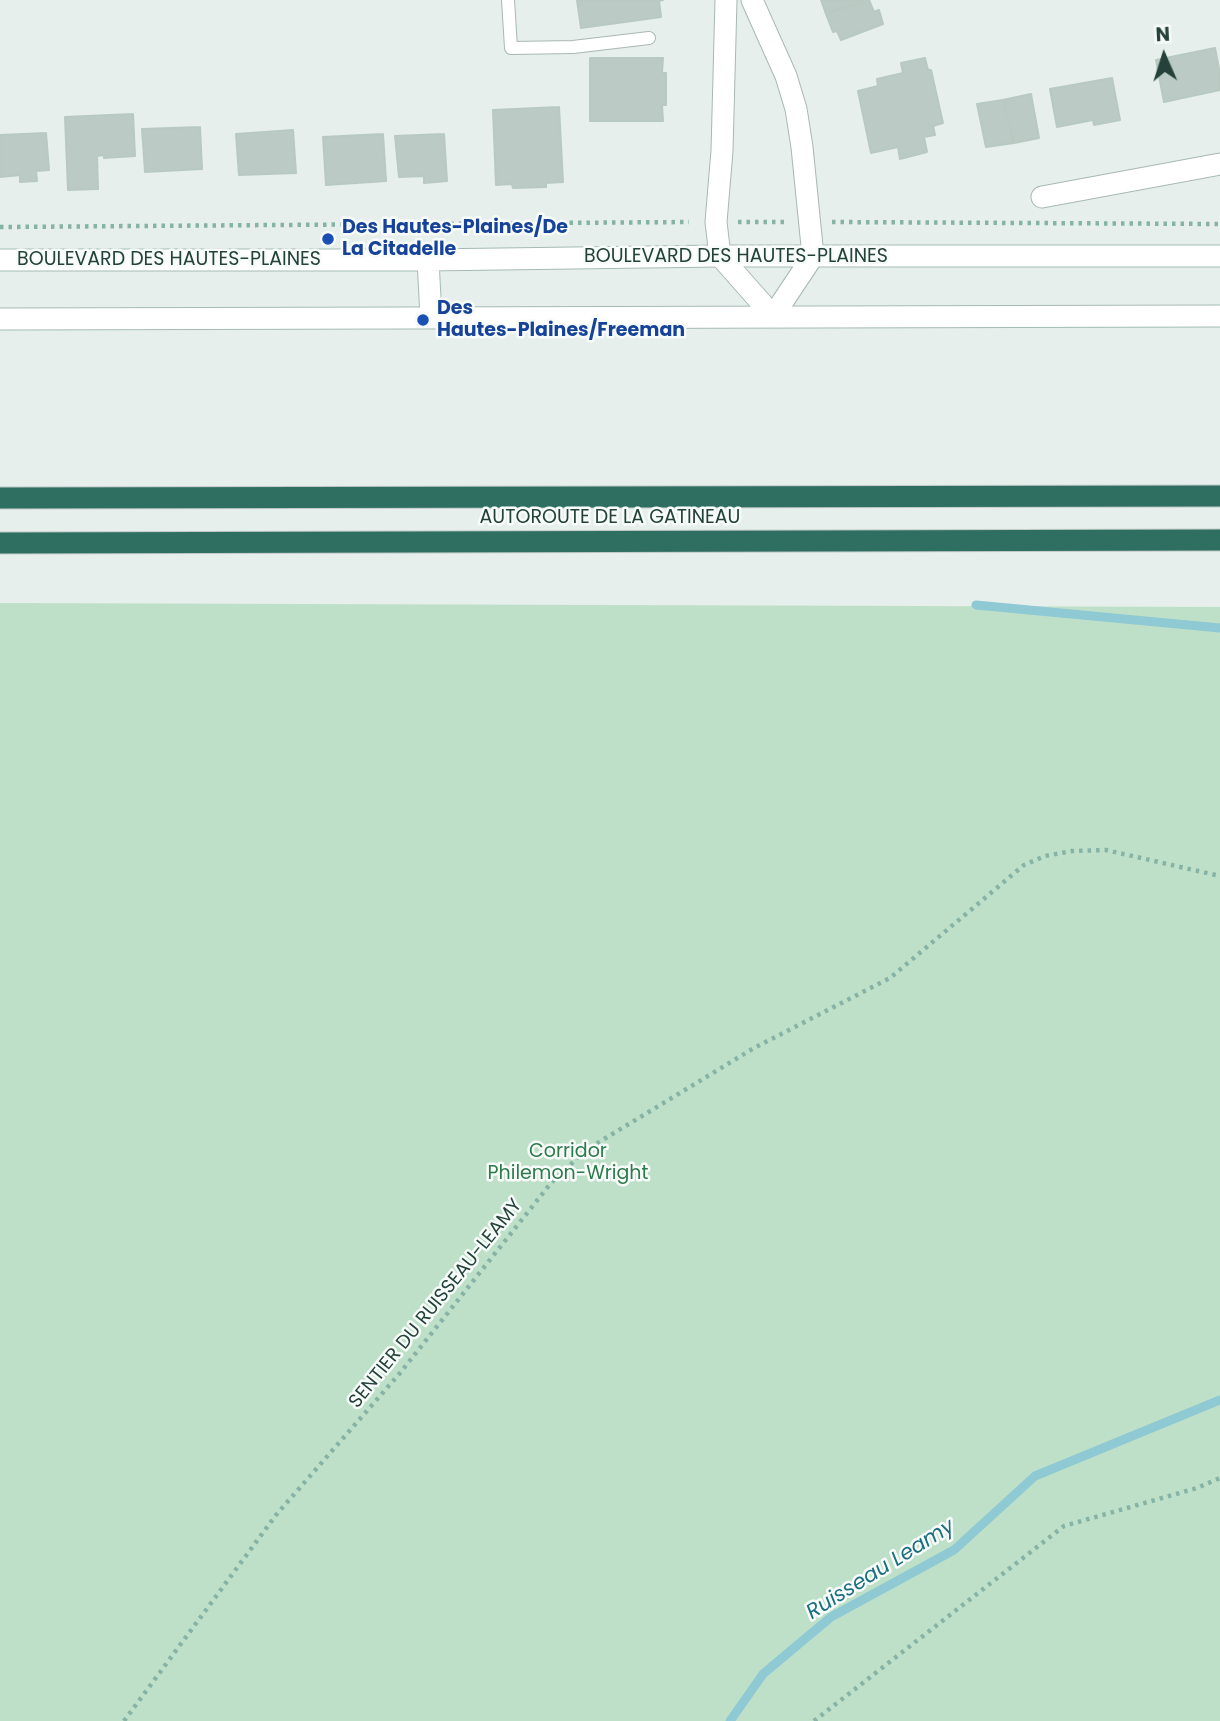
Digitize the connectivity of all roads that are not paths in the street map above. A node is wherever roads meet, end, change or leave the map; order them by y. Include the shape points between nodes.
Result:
1 (508, 0) edge
2 (726, 0) edge
3 (752, 0) edge
4 (649, 38) dead end
5 (1220, 163) edge
6 (1042, 197) dead end
7 (720, 256) junction
8 (813, 256) junction
9 (1220, 256) edge
10 (0, 260) edge
11 (428, 260) junction
12 (772, 316) junction
13 (1220, 316) edge
14 (431, 317) junction
15 (0, 319) edge
16 (1220, 496) edge
17 (0, 498) edge
18 (1220, 540) edge
19 (0, 543) edge

1 - 4 lane via 511,48
2 - 7 street via 716,222
3 - 8 street via 796,110
5 - 6 street
7 - 8 street, BOULEVARD DES HAUTES-PLAINES
7 - 11 street, BOULEVARD DES HAUTES-PLAINES
7 - 12 street
8 - 9 street, BOULEVARD DES HAUTES-PLAINES
8 - 12 street
10 - 11 street, BOULEVARD DES HAUTES-PLAINES
11 - 14 street
12 - 13 street
12 - 14 street
14 - 15 street
16 - 17 highway, AUTOROUTE DE LA GATINEAU
18 - 19 highway, AUTOROUTE DE LA GATINEAU

